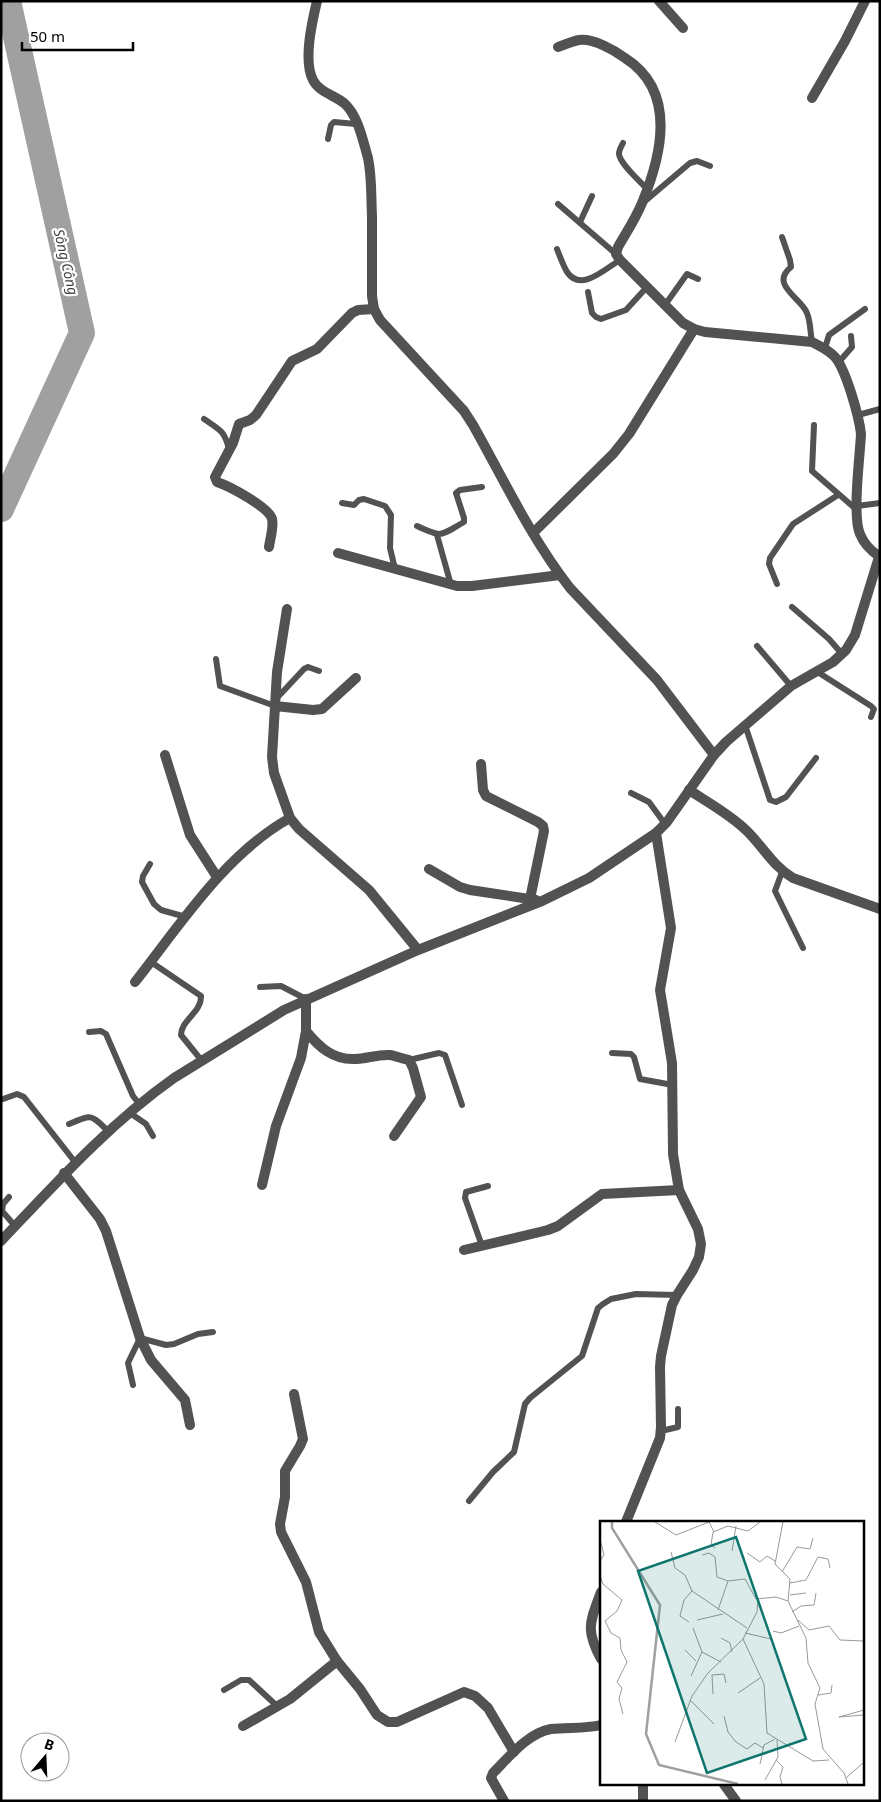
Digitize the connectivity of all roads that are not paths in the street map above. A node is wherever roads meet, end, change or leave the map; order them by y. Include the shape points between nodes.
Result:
1 (317, 1) edge
2 (659, 1) edge
3 (864, 1) edge
4 (683, 28) dead end
5 (558, 47) dead end
6 (812, 98) dead end
7 (356, 124) junction
8 (328, 139) dead end
9 (623, 143) dead end
10 (710, 166) dead end
11 (647, 188) junction
12 (592, 196) dead end
13 (558, 204) dead end
14 (642, 204) junction
15 (580, 222) junction
16 (782, 237) dead end
17 (557, 249) dead end
18 (618, 257) junction
19 (698, 279) dead end
20 (647, 287) junction
21 (588, 292) dead end
22 (665, 305) junction
23 (374, 309) junction
24 (865, 309) dead end
25 (694, 329) junction
26 (851, 336) dead end
27 (812, 342) junction
28 (825, 348) junction
29 (838, 363) junction
30 (880, 409) edge
31 (858, 415) junction
32 (204, 419) dead end
33 (814, 425) dead end
34 (229, 449) junction
35 (482, 487) dead end
36 (838, 495) junction
37 (342, 503) dead end
38 (880, 503) edge
39 (857, 508) junction
40 (417, 526) dead end
41 (533, 533) junction
42 (437, 535) junction
43 (269, 547) dead end
44 (338, 553) dead end
45 (880, 557) edge
46 (395, 569) junction
47 (560, 575) junction
48 (777, 584) dead end
49 (450, 585) junction
50 (792, 606) dead end
51 (287, 609) dead end
52 (757, 646) dead end
53 (842, 654) junction
54 (216, 659) dead end
55 (319, 670) dead end
56 (816, 672) junction
57 (356, 678) dead end
58 (791, 686) junction
59 (275, 703) junction
60 (871, 717) dead end
61 (745, 725) junction
62 (714, 755) junction
63 (165, 756) dead end
64 (816, 758) dead end
65 (481, 764) dead end
66 (689, 790) junction
67 (631, 793) dead end
68 (290, 818) junction
69 (665, 824) junction
70 (656, 833) junction
71 (150, 864) dead end
72 (430, 869) dead end
73 (782, 872) junction
74 (218, 877) junction
75 (530, 899) junction
76 (542, 901) junction
77 (880, 909) edge
78 (186, 917) junction
79 (803, 948) dead end
80 (418, 950) junction
81 (151, 962) junction
82 (135, 982) dead end
83 (260, 987) dead end
84 (306, 999) junction
85 (306, 1031) junction
86 (88, 1032) dead end
87 (612, 1053) dead end
88 (409, 1060) junction
89 (202, 1061) junction
90 (672, 1086) junction
91 (3, 1099) dead end
92 (140, 1105) junction
93 (462, 1105) dead end
94 (130, 1114) junction
95 (69, 1124) dead end
96 (108, 1132) junction
97 (153, 1136) dead end
98 (394, 1136) dead end
99 (75, 1162) junction
100 (64, 1173) junction
101 (262, 1185) dead end
102 (488, 1186) dead end
103 (679, 1190) junction
104 (9, 1196) dead end
105 (15, 1226) junction
106 (1, 1241) edge
107 (482, 1246) junction
108 (464, 1250) dead end
109 (677, 1295) junction
110 (213, 1332) dead end
111 (140, 1338) junction
112 (133, 1384) dead end
113 (294, 1394) dead end
114 (678, 1409) dead end
115 (190, 1425) dead end
116 (661, 1431) junction
117 (469, 1501) dead end
118 (626, 1521) edge
119 (600, 1595) edge
120 (600, 1657) edge
121 (337, 1661) junction
122 (224, 1690) dead end
123 (277, 1706) junction
124 (600, 1725) edge
125 (243, 1726) dead end
126 (514, 1752) junction
127 (643, 1784) edge
128 (724, 1784) edge
129 (504, 1801) edge
130 (643, 1801) edge
131 (736, 1801) edge

1 - 7 street via 309,42 311,74 320,88 349,108
2 - 4 street
3 - 6 street
5 - 11 street via 581,40 600,44 633,63 648,78 657,96 661,115 659,142
7 - 8 lane via 334,122
7 - 23 street via 370,174
9 - 11 lane via 619,156
10 - 14 lane via 697,161 690,163
11 - 14 street
12 - 15 lane
13 - 15 lane
14 - 18 street via 618,247
15 - 18 lane
16 - 27 lane via 791,267 783,277 784,284 806,311
17 - 18 lane via 568,273 581,280 591,279
18 - 20 street
19 - 22 lane via 687,274
20 - 21 lane via 626,310 601,319 592,313
20 - 22 street
22 - 25 street
23 - 34 street via 352,313 317,349 292,361 256,415 239,424
23 - 41 street via 380,320 464,411
24 - 28 lane via 829,335
25 - 27 street
25 - 41 street via 629,434
26 - 29 lane via 852,347
27 - 28 street
28 - 29 street
29 - 31 street
30 - 31 lane
31 - 39 street
32 - 34 lane via 226,436
33 - 36 lane via 812,471
34 - 43 street via 215,476 216,482 268,512 272,520
35 - 42 lane via 456,493 464,522
36 - 39 lane
36 - 48 lane via 793,524 770,558 769,564
37 - 46 lane via 354,505 364,499 385,506 391,515 390,548
38 - 39 lane
39 - 45 street via 860,534 868,548
40 - 42 lane
41 - 47 street
42 - 49 lane
44 - 46 street
45 - 53 street via 855,635
46 - 49 street
47 - 49 street via 472,586
47 - 62 street via 658,680
50 - 53 lane
51 - 59 street
52 - 58 lane
53 - 56 street
54 - 59 lane via 220,686
55 - 59 lane via 304,669
56 - 58 street
56 - 60 lane via 871,706 874,709
57 - 59 street via 322,709
58 - 61 street
59 - 68 street via 274,773
61 - 62 street
61 - 64 lane via 770,800 776,802 786,797
62 - 66 street
63 - 74 street via 191,838
65 - 75 street via 482,790 486,796 543,826
66 - 69 street
66 - 73 street via 738,822
67 - 69 lane via 649,802
68 - 74 street via 267,832
68 - 80 street via 369,890
69 - 70 street
70 - 76 street via 589,878
70 - 90 street via 671,928 660,990 671,1050
71 - 78 lane via 142,882 154,904 161,910
72 - 75 street via 470,890
73 - 77 street
73 - 79 lane via 775,891
74 - 78 street
75 - 76 street
76 - 80 street
78 - 81 street
80 - 84 street
81 - 82 street
81 - 89 lane via 201,996 201,1002 184,1025 181,1035
83 - 84 lane via 281,986
84 - 85 street
84 - 89 street
85 - 88 street via 317,1045 342,1058 391,1055
85 - 101 street via 301,1058 276,1126
86 - 92 lane via 106,1034
87 - 90 lane via 631,1054 640,1079
88 - 93 lane via 439,1053 445,1055
88 - 98 street via 421,1097
89 - 92 street
90 - 103 street via 673,1154
91 - 99 lane via 17,1094 24,1097
92 - 94 street
94 - 96 street
94 - 97 lane via 146,1124
95 - 96 lane via 92,1116
96 - 99 street
99 - 100 street
100 - 105 street
100 - 111 street via 106,1231
102 - 107 lane via 466,1192 465,1198
103 - 107 street via 602,1194 558,1226
103 - 109 street via 698,1229 701,1244 693,1270
104 - 105 lane via 2,1211
105 - 106 street
107 - 108 street
109 - 116 street via 672,1305 660,1367
109 - 117 lane via 636,1294 611,1299 598,1308 582,1356 525,1404 514,1452
110 - 111 lane via 166,1345
111 - 112 lane via 128,1363
111 - 115 street via 151,1360 186,1400
113 - 121 street via 303,1439 285,1471 281,1532 306,1582 319,1632
114 - 116 lane via 678,1427
116 - 118 street
119 - 120 street via 590,1631
121 - 123 street via 300,1693
121 - 126 street via 377,1715 388,1722 397,1722 464,1692 475,1696 488,1708
122 - 123 lane via 241,1680 248,1680
123 - 125 street
124 - 126 street via 542,1732
126 - 129 street via 491,1778
127 - 130 street
128 - 131 street

